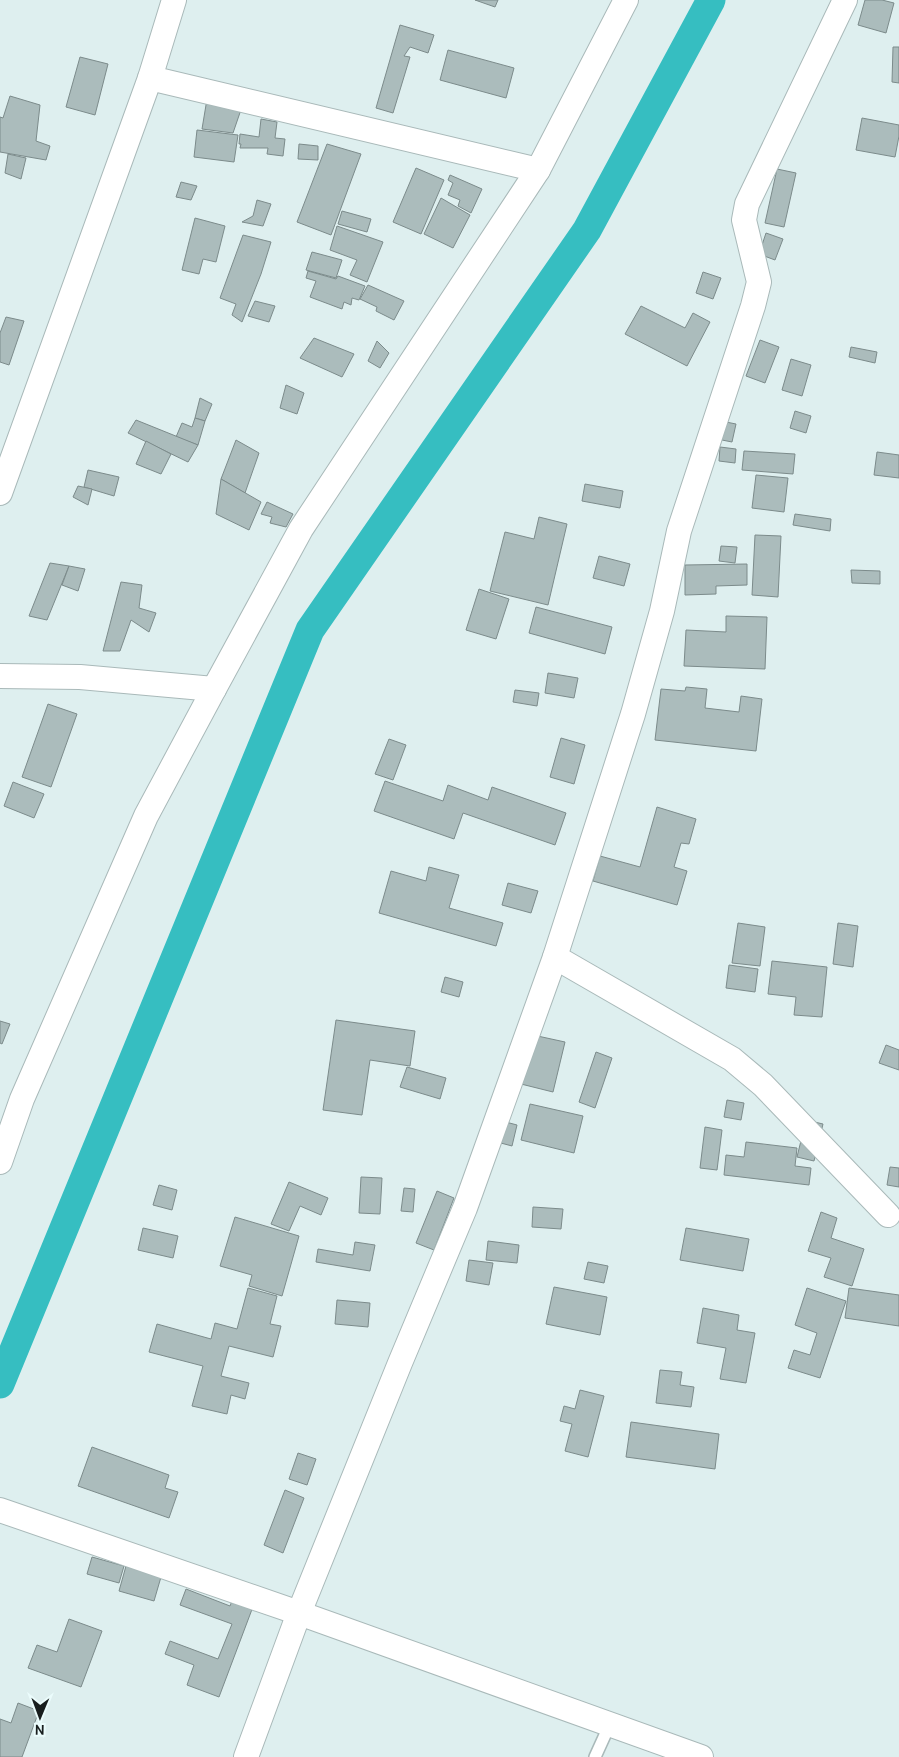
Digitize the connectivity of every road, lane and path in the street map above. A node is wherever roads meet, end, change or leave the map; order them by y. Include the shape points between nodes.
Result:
1 (174, 0) edge
2 (626, 0) edge
3 (845, 0) edge
4 (150, 78) junction
5 (538, 170) junction
6 (0, 493) edge
7 (0, 676) edge
8 (214, 689) junction
9 (555, 957) junction
10 (0, 1162) edge
11 (888, 1215) dead end
12 (0, 1510) edge
13 (300, 1613) junction
14 (610, 1724) junction
15 (246, 1757) edge
16 (595, 1757) edge
17 (701, 1757) edge

1 - 4 street
2 - 5 street
3 - 9 street via 747,204 744,220 759,282 755,298 679,531 662,611 633,714
4 - 5 street
4 - 6 street
5 - 8 street via 301,529
7 - 8 street via 80,677
8 - 10 street via 146,816 22,1099
9 - 11 street via 732,1059 763,1085
9 - 13 street via 465,1208
12 - 13 street
13 - 14 street
13 - 15 street
14 - 16 lane
14 - 17 street

